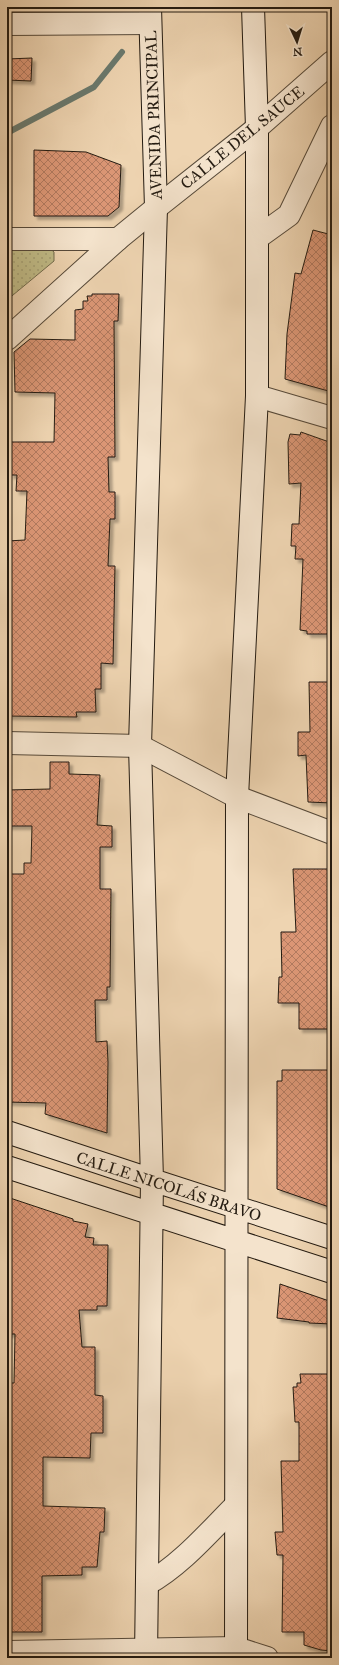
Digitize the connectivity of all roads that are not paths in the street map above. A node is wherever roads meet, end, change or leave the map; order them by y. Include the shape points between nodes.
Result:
1 (253, 7) edge
2 (150, 15) edge
3 (7, 24) edge
4 (332, 62) edge
5 (332, 126) edge
6 (257, 128) junction
7 (156, 208) junction
8 (257, 238) junction
9 (7, 239) edge
10 (118, 239) junction
11 (7, 339) edge
12 (257, 396) junction
13 (332, 418) edge
14 (7, 743) edge
15 (140, 746) junction
16 (237, 797) junction
17 (332, 833) edge
18 (7, 1132) edge
19 (7, 1167) edge
20 (152, 1180) junction
21 (236, 1208) junction
22 (151, 1214) junction
23 (332, 1238) edge
24 (236, 1240) junction
25 (332, 1272) edge
26 (236, 1505) junction
27 (147, 1584) junction
28 (7, 1652) edge
29 (236, 1653) edge
30 (146, 1654) edge
31 (267, 1658) edge

1 - 6 main road
2 - 3 main road, AVENIDA PRINCIPAL
2 - 7 main road, AVENIDA PRINCIPAL
4 - 6 main road, CALLE DEL SAUCE
5 - 8 main road via 289,215
6 - 7 main road, CALLE DEL SAUCE
6 - 8 main road
7 - 10 main road, CALLE DEL SAUCE
7 - 15 main road, AVENIDA PRINCIPAL
8 - 12 main road
9 - 10 main road
10 - 11 main road, CALLE DEL SAUCE
12 - 13 main road
12 - 16 main road
14 - 15 main road
15 - 16 main road
15 - 20 main road, AVENIDA PRINCIPAL
16 - 17 main road
16 - 21 main road
18 - 20 main road, CALLE NICOLÁS BRAVO
19 - 22 main road, CALLE NICOLÁS BRAVO
20 - 21 main road, CALLE NICOLÁS BRAVO
20 - 22 main road, AVENIDA PRINCIPAL
21 - 23 main road, CALLE NICOLÁS BRAVO
21 - 24 main road
22 - 24 main road, CALLE NICOLÁS BRAVO
22 - 27 main road, AVENIDA PRINCIPAL
24 - 25 main road, CALLE NICOLÁS BRAVO
24 - 26 main road
26 - 27 main road via 161,1576
26 - 29 main road
27 - 30 main road, AVENIDA PRINCIPAL
28 - 30 main road
29 - 30 main road
29 - 31 main road

